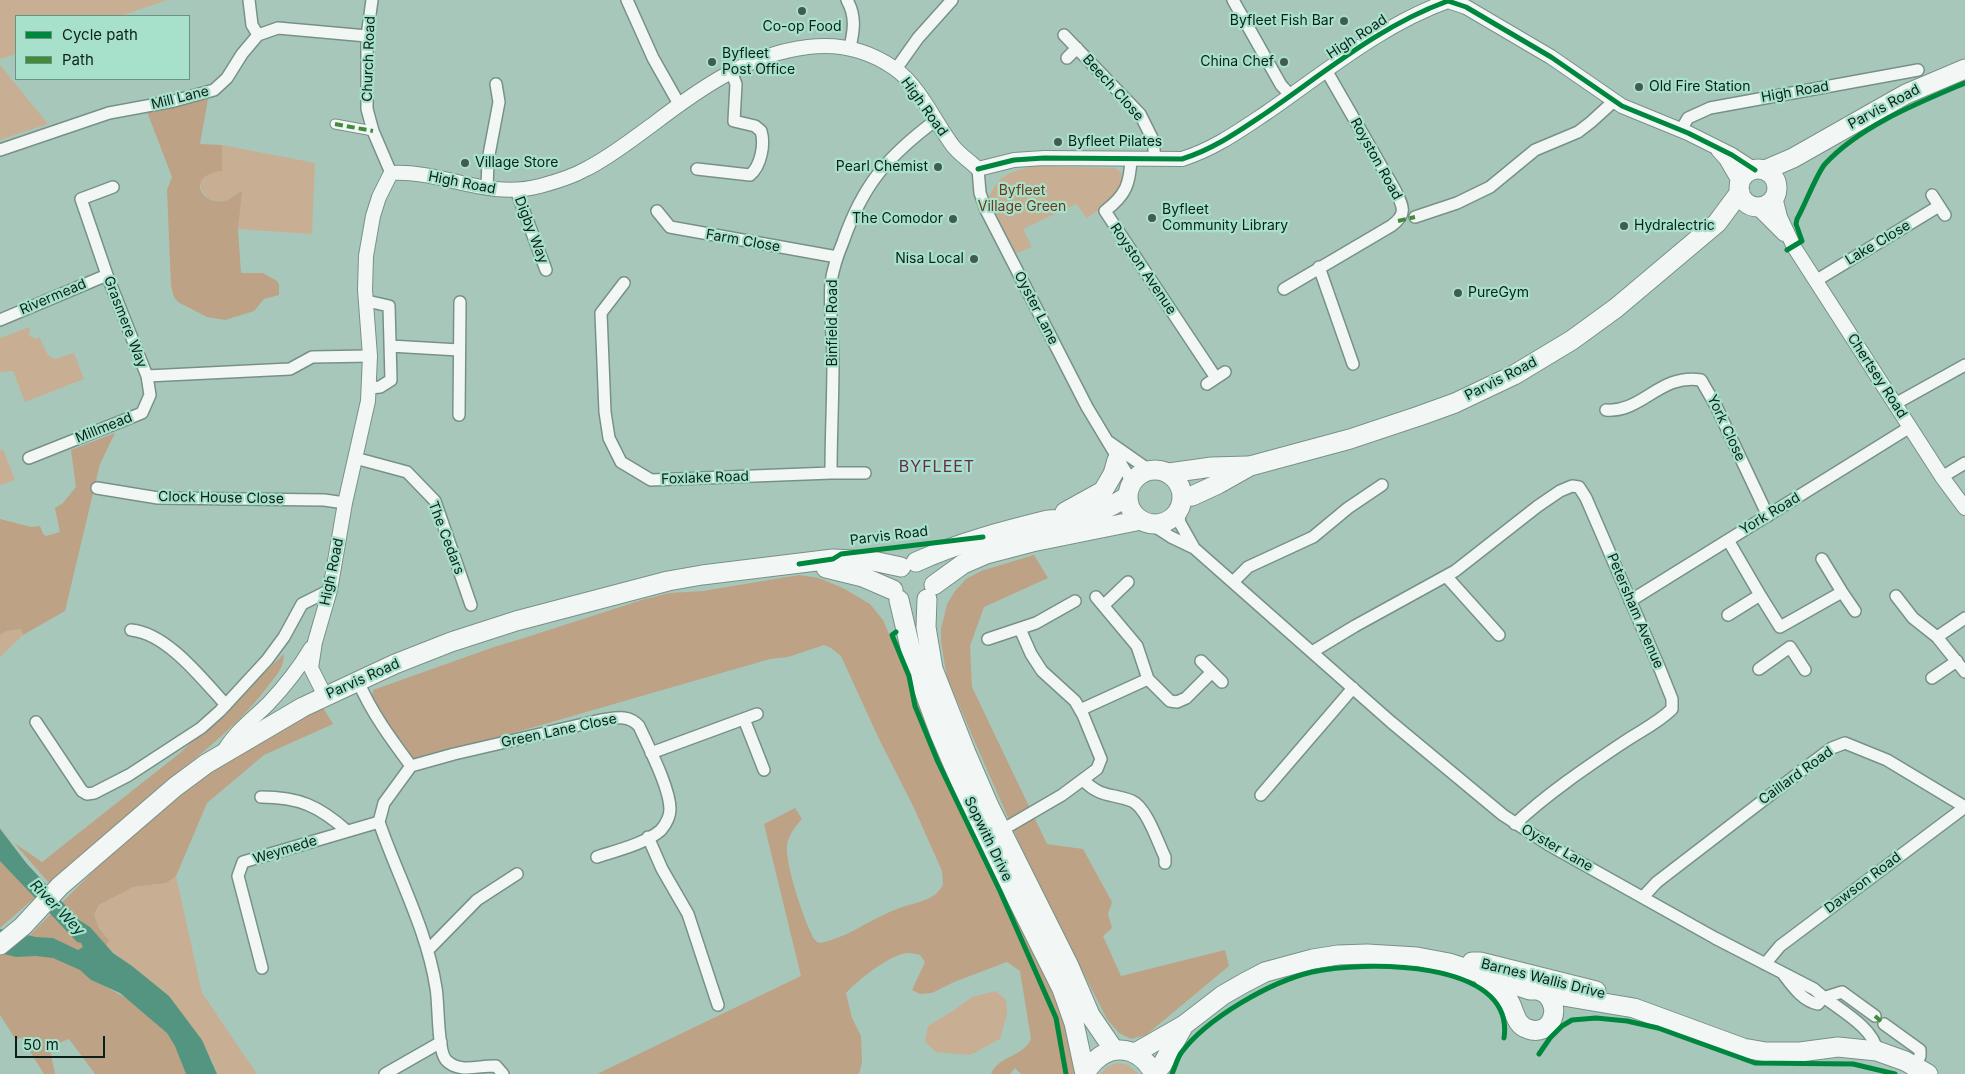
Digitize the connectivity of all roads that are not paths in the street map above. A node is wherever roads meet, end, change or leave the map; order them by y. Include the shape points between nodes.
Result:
1 (249, 0) edge
2 (372, 0) edge
3 (627, 0) edge
4 (847, 0) edge
5 (952, 0) edge
6 (1233, 0) edge
7 (1448, 0) edge
8 (258, 35) junction
9 (1064, 35) dead end
10 (367, 36) junction
11 (850, 47) junction
12 (1077, 48) junction
13 (1067, 58) dead end
14 (896, 69) junction
15 (1965, 69) edge
16 (1326, 70) junction
17 (1918, 70) dead end
18 (731, 72) junction
19 (496, 84) dead end
20 (1291, 96) junction
21 (1614, 101) junction
22 (679, 104) junction
23 (936, 120) junction
24 (335, 124) dead end
25 (1681, 130) junction
26 (373, 131) junction
27 (1716, 148) junction
28 (0, 150) edge
29 (1131, 158) junction
30 (1155, 159) junction
31 (697, 169) dead end
32 (978, 169) junction
33 (391, 173) junction
34 (1768, 180) junction
35 (113, 187) dead end
36 (487, 188) junction
37 (516, 190) junction
38 (1932, 195) dead end
39 (1747, 197) junction
40 (657, 211) dead end
41 (1415, 217) joint
42 (1398, 221) junction
43 (1791, 242) junction
44 (837, 257) junction
45 (1319, 267) junction
46 (546, 270) dead end
47 (107, 275) junction
48 (1817, 280) junction
49 (624, 283) dead end
50 (1284, 289) dead end
51 (367, 300) junction
52 (460, 302) dead end
53 (0, 320) edge
54 (390, 346) junction
55 (459, 350) junction
56 (370, 356) junction
57 (1353, 364) dead end
58 (1965, 365) edge
59 (146, 376) junction
60 (1216, 378) dead end
61 (370, 388) junction
62 (1895, 404) junction
63 (1606, 410) dead end
64 (458, 414) dead end
65 (1910, 427) junction
66 (1108, 441) junction
67 (29, 458) dead end
68 (355, 458) junction
69 (1118, 460) junction
70 (1965, 463) edge
71 (1250, 466) junction
72 (1149, 470) junction
73 (831, 473) junction
74 (865, 473) dead end
75 (1169, 473) junction
76 (1942, 477) junction
77 (1382, 484) dead end
78 (97, 488) dead end
79 (1130, 489) junction
80 (345, 504) junction
81 (1180, 504) junction
82 (1965, 508) edge
83 (1768, 516) junction
84 (1050, 520) junction
85 (1146, 522) junction
86 (1728, 540) junction
87 (1194, 548) junction
88 (1822, 559) dead end
89 (799, 564) junction
90 (908, 564) junction
91 (1446, 576) junction
92 (1234, 581) junction
93 (1128, 582) dead end
94 (330, 590) junction
95 (931, 592) junction
96 (1842, 592) junction
97 (896, 595) junction
98 (1760, 595) junction
99 (1896, 596) dead end
100 (1076, 601) dead end
101 (1630, 601) junction
102 (472, 605) dead end
103 (1855, 611) dead end
104 (1728, 615) dead end
105 (1965, 618) edge
106 (1780, 627) junction
107 (1020, 629) junction
108 (131, 630) dead end
109 (1499, 635) dead end
110 (1937, 637) junction
111 (988, 639) dead end
112 (315, 642) junction
113 (1790, 647) junction
114 (1312, 652) junction
115 (1201, 661) dead end
116 (1957, 661) junction
117 (1759, 669) dead end
118 (1805, 670) dead end
119 (1212, 672) junction
120 (1965, 672) edge
121 (1932, 678) dead end
122 (1148, 679) junction
123 (358, 681) junction
124 (1222, 682) dead end
125 (1353, 688) junction
126 (325, 696) junction
127 (226, 705) junction
128 (1080, 710) junction
129 (757, 714) dead end
130 (744, 719) junction
131 (36, 722) dead end
132 (651, 753) junction
133 (222, 754) junction
134 (411, 766) junction
135 (764, 770) dead end
136 (1083, 780) junction
137 (1261, 795) dead end
138 (261, 797) dead end
139 (1965, 807) edge
140 (379, 822) junction
141 (1515, 824) junction
142 (1002, 830) junction
143 (347, 831) junction
144 (648, 838) junction
145 (597, 857) dead end
146 (1165, 863) dead end
147 (517, 874) dead end
148 (1643, 897) junction
149 (0, 946) edge
150 (428, 950) junction
151 (1448, 963) junction
152 (1765, 964) junction
153 (262, 968) dead end
154 (1469, 970) junction
155 (1538, 991) junction
156 (1823, 998) junction
157 (1613, 1004) junction
158 (718, 1005) dead end
159 (1634, 1008) junction
160 (1514, 1010) junction
161 (1554, 1015) junction
162 (1875, 1016) joint
163 (1884, 1024) joint
164 (1184, 1025) junction
165 (441, 1042) junction
166 (1114, 1050) junction
167 (1877, 1051) junction
168 (1800, 1052) junction
169 (1135, 1053) junction
170 (1912, 1071) edge
171 (385, 1074) edge
172 (503, 1074) edge
173 (1085, 1074) edge
174 (1154, 1074) edge

1 - 8 street via 252,25
2 - 10 street, Church Road
3 - 22 street via 652,58
4 - 11 street via 853,16 854,32
5 - 14 street
6 - 20 street via 1281,85
7 - 16 street, High Road via 1406,18
7 - 21 street, High Road via 1466,7 1551,57
8 - 10 street via 278,28
8 - 28 street, Mill Lane via 228,78 214,90 109,114
9 - 12 street, Beech Close
10 - 26 street, Church Road via 367,109
11 - 14 street, High Road
11 - 18 street, High Road via 788,50 747,63
12 - 13 street, Beech Close
12 - 30 street, Beech Close via 1140,114 1153,140
14 - 23 street, High Road
15 - 34 main road, Parvis Road via 1906,94 1805,151
16 - 20 street, High Road
16 - 42 street, Royston Road via 1402,203 1403,211
17 - 25 street, High Road via 1710,108 1688,118
18 - 22 street, High Road
18 - 31 street via 736,84 734,121 762,131 758,166 750,176
19 - 36 street via 499,102 488,160
20 - 30 street, High Road via 1227,139 1197,154 1182,159
21 - 25 street, High Road
21 - 41 street via 1578,132 1535,150 1490,187
22 - 37 street, High Road via 586,170
23 - 32 street, High Road via 959,153
23 - 44 street, Binfield Road via 906,143 874,179 858,205
24 - 26 street
25 - 27 street, High Road
26 - 33 street, Church Road
27 - 34 street, High Road
27 - 39 street, High Road via 1726,159
29 - 30 street, High Road
29 - 32 street, High Road via 1014,160
29 - 60 street, Royston Avenue via 1125,192 1105,212
32 - 66 street, Oyster Lane via 980,193 986,210 1083,400
33 - 36 street, High Road via 409,172
33 - 51 street, High Road via 368,234
34 - 39 main road via 1746,174
34 - 39 main road via 1767,205
34 - 43 street, Chertsey Road
35 - 47 street, Grasmere Way via 81,199
36 - 37 street, High Road
37 - 46 street, Digby Way
38 - 48 street, Lake Close via 1942,211
39 - 43 street, Chertsey Road
39 - 71 main road, Parvis Road via 1616,308 1572,340 1514,375 1419,416
40 - 44 street, Farm Close via 670,227
41 - 42 street
42 - 45 street, Royston Road
43 - 48 street, Chertsey Road
44 - 73 street, Binfield Road via 831,282
45 - 50 street, Royston Road
45 - 57 street
47 - 53 street, Rivermead
47 - 59 street, Grasmere Way
48 - 62 street, Chertsey Road
49 - 73 street, Foxlake Road via 602,313 605,412 609,438 621,462 651,480
51 - 54 street via 389,306
51 - 56 street, High Road
52 - 55 street
54 - 55 street
54 - 61 street via 391,380 380,387
55 - 64 street
56 - 59 street, Grasmere Way via 312,356 290,369
56 - 61 street, High Road
58 - 62 street
59 - 67 street, Millmead via 150,396 142,413
61 - 68 street, High Road
62 - 65 street, Chertsey Road
63 - 83 street, York Close via 1617,411 1630,406 1666,384 1687,378 1701,380
65 - 76 street, Chertsey Road
65 - 83 street, York Road
66 - 69 street, Oyster Lane
66 - 72 street, Oyster Lane
68 - 80 street, High Road
68 - 102 street, The Cedars via 407,472 436,501
69 - 79 street, Oyster Lane
69 - 84 main road via 1103,491
70 - 76 street
71 - 75 main road, Parvis Road
71 - 81 main road, Parvis Road
72 - 75 main road
72 - 79 main road via 1139,475
73 - 74 street, Foxlake Road
75 - 81 main road via 1181,487
76 - 82 street, Chertsey Road
77 - 92 street via 1313,537 1248,567
78 - 80 street, Clock House Close via 158,498 324,500
79 - 84 main road, Parvis Road via 1114,505 1097,512
79 - 85 main road via 1129,505 1134,514
80 - 94 street, High Road
81 - 85 main road via 1170,519 1161,523
81 - 87 street, Oyster Lane via 1184,530
83 - 86 street, York Road
84 - 90 main road, Parvis Road via 958,545
85 - 87 street, Oyster Lane
85 - 95 main road via 1032,542 986,554 963,564
86 - 98 street
86 - 101 street, York Road
87 - 92 street, Oyster Lane
88 - 96 street
89 - 90 main road, Parvis Road via 847,559
89 - 97 main road, Parvis Road via 847,572
89 - 123 main road, Parvis Road via 702,575 612,595 478,633
90 - 95 main road via 928,568 932,573
90 - 97 main road via 893,577
91 - 101 street, Petersham Avenue via 1538,506 1572,486 1579,488 1586,498
91 - 109 street
91 - 114 street, Petersham Avenue
92 - 114 street, Oyster Lane
93 - 122 street via 1100,601 1137,646
94 - 112 street, High Road
94 - 127 street via 302,604 267,660
95 - 97 main road via 916,604 904,603
95 - 142 main road, Sopwith Drive via 927,642 935,676
96 - 103 street
96 - 106 street
97 - 173 main road, Sopwith Drive via 914,664 940,734 975,815 1062,989 1074,1023
98 - 104 street
98 - 106 street
99 - 110 street via 1913,618
100 - 107 street
101 - 141 street, Petersham Avenue via 1672,699 1672,709 1544,799
105 - 110 street
106 - 113 street
107 - 111 street
107 - 128 street via 1042,670
108 - 127 street via 140,631 170,648
110 - 116 street
112 - 126 street, High Road via 311,668
112 - 133 street, High Road via 293,677 234,735
113 - 117 street
113 - 118 street
114 - 125 street, Oyster Lane
115 - 119 street
116 - 120 street
116 - 121 street
119 - 122 street via 1186,698 1177,702 1170,701
119 - 124 street
122 - 128 street
123 - 126 main road, Parvis Road
123 - 134 street via 381,726
125 - 137 street
125 - 141 street, Oyster Lane via 1469,789
126 - 133 main road, Parvis Road
127 - 131 street via 181,742 129,775 87,794
128 - 136 street via 1101,759 1097,768
129 - 130 street
130 - 132 street
130 - 135 street
132 - 134 street, Green Lane Close via 639,726 624,717
132 - 144 street, Green Lane Close via 668,796 670,810 668,821
133 - 149 main road, Parvis Road via 175,787 65,882
134 - 140 street via 384,803
136 - 142 street
136 - 146 street via 1103,794 1132,801 1141,808
138 - 143 street via 312,805
139 - 148 street, Caillard Road via 1887,760 1845,743 1813,762 1657,882
139 - 152 street, Dawson Road via 1780,946
140 - 143 street, Weymede
140 - 150 street
141 - 148 street, Oyster Lane
142 - 166 main road, Sopwith Drive via 1090,1015
143 - 153 street, Weymede via 243,862 238,876
144 - 145 street, Green Lane Close
144 - 158 street via 688,914
147 - 150 street via 477,900
148 - 152 street, Oyster Lane
150 - 165 street
151 - 154 main road, Barnes Wallis Drive
151 - 159 main road, Barnes Wallis Drive via 1480,962 1553,979 1615,996
151 - 164 main road, Barnes Wallis Drive via 1417,957 1367,954 1338,955 1289,964 1237,987
152 - 156 street, Oyster Lane via 1796,978
154 - 155 main road, Barnes Wallis Drive
154 - 160 main road, Barnes Wallis Drive via 1494,986
155 - 157 main road, Barnes Wallis Drive
155 - 160 main road, Barnes Wallis Drive via 1521,994
155 - 161 main road, Barnes Wallis Drive via 1554,1004
156 - 162 street via 1842,992
156 - 167 street, Oyster Lane via 1866,1029 1876,1042
157 - 159 main road, Barnes Wallis Drive
157 - 161 main road, Barnes Wallis Drive via 1590,1004
159 - 168 main road, Barnes Wallis Drive via 1743,1048
160 - 161 main road, Barnes Wallis Drive via 1519,1024 1531,1030 1545,1027
162 - 163 street
163 - 170 street via 1920,1050
164 - 169 main road, Barnes Wallis Drive
164 - 174 main road, Barnes Wallis Drive
165 - 171 street
165 - 172 street via 444,1058 453,1067 496,1066
166 - 169 main road
166 - 173 main road, Sopwith Drive via 1096,1058
167 - 168 main road, Barnes Wallis Drive via 1838,1047
167 - 170 main road via 1905,1060
168 - 170 main road, Barnes Wallis Drive via 1879,1061
169 - 174 main road via 1150,1065

